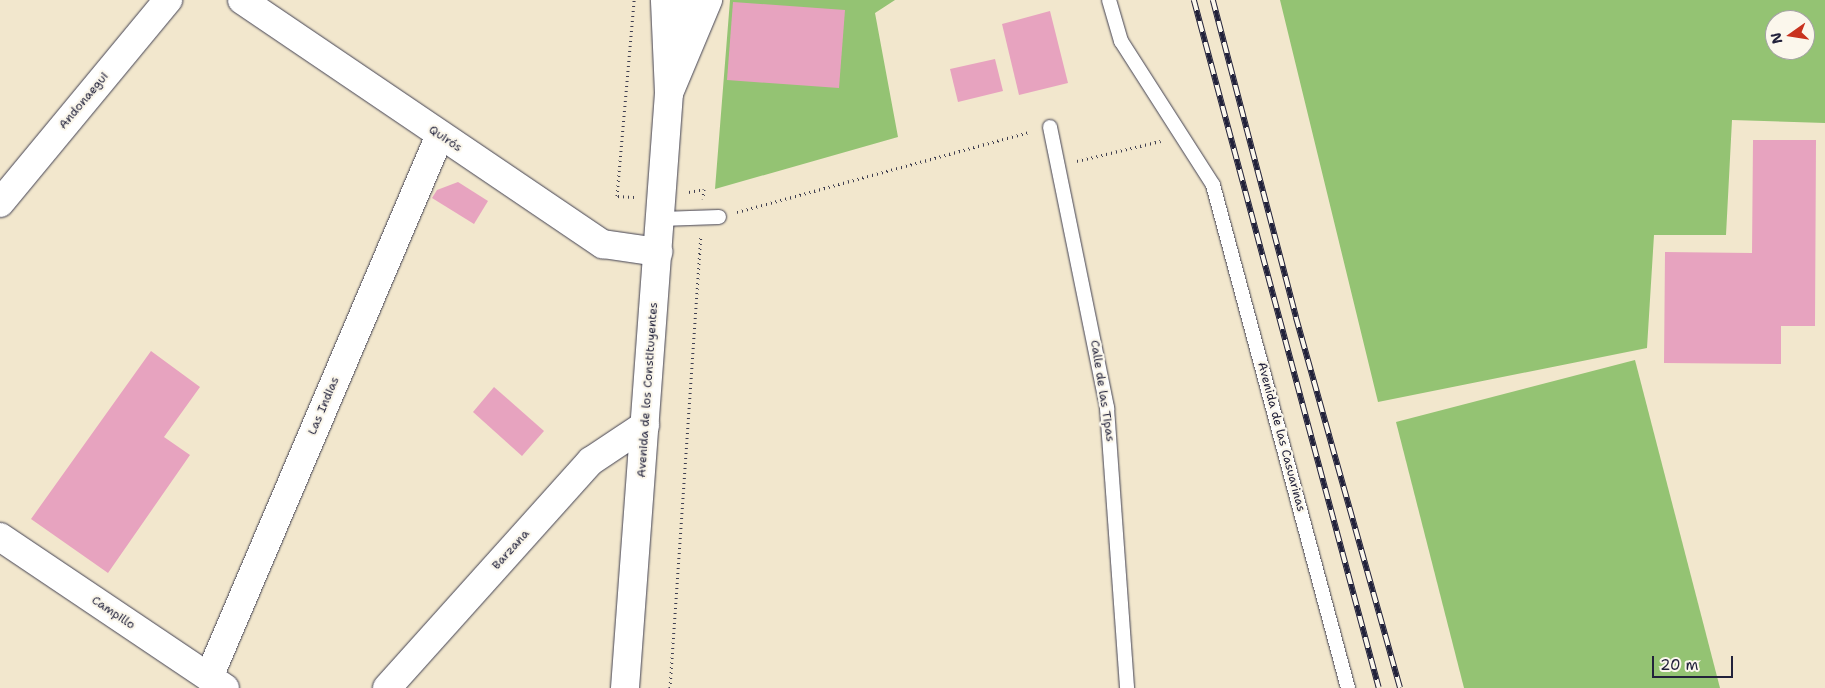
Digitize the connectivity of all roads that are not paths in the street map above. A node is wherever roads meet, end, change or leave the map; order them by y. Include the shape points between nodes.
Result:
1 (168, 0) edge
2 (242, 0) edge
3 (651, 0) edge
4 (666, 0) edge
5 (687, 0) edge
6 (708, 0) edge
7 (1109, 0) edge
8 (669, 93) junction
9 (1050, 127) road end
10 (440, 135) junction
11 (0, 203) edge
12 (662, 208) junction
13 (719, 217) road end
14 (658, 252) junction
15 (645, 425) junction
16 (0, 537) edge
17 (217, 683) edge
18 (387, 688) edge
19 (625, 688) edge
20 (1127, 688) edge
21 (1348, 688) edge

1 - 11 street, Andonaegui
2 - 10 street, Quirós
3 - 8 street, Avenida de los Constituyentes
4 - 8 street, Avenida de los Constituyentes
5 - 8 street, Avenida de los Constituyentes
6 - 8 street, Avenida de los Constituyentes
7 - 21 lane, Avenida de las Casuarinas via 1121,41 1187,149 1213,185
8 - 12 street, Avenida de los Constituyentes
9 - 20 lane, Calle de las Tipas via 1107,408
10 - 14 street, Quirós via 602,244
10 - 17 street, Las Indias
12 - 13 lane via 703,219
12 - 14 street, Avenida de los Constituyentes
14 - 15 street, Avenida de los Constituyentes
15 - 18 street, Barzana via 591,461
15 - 19 street, Avenida de los Constituyentes
16 - 17 street, Campillo

